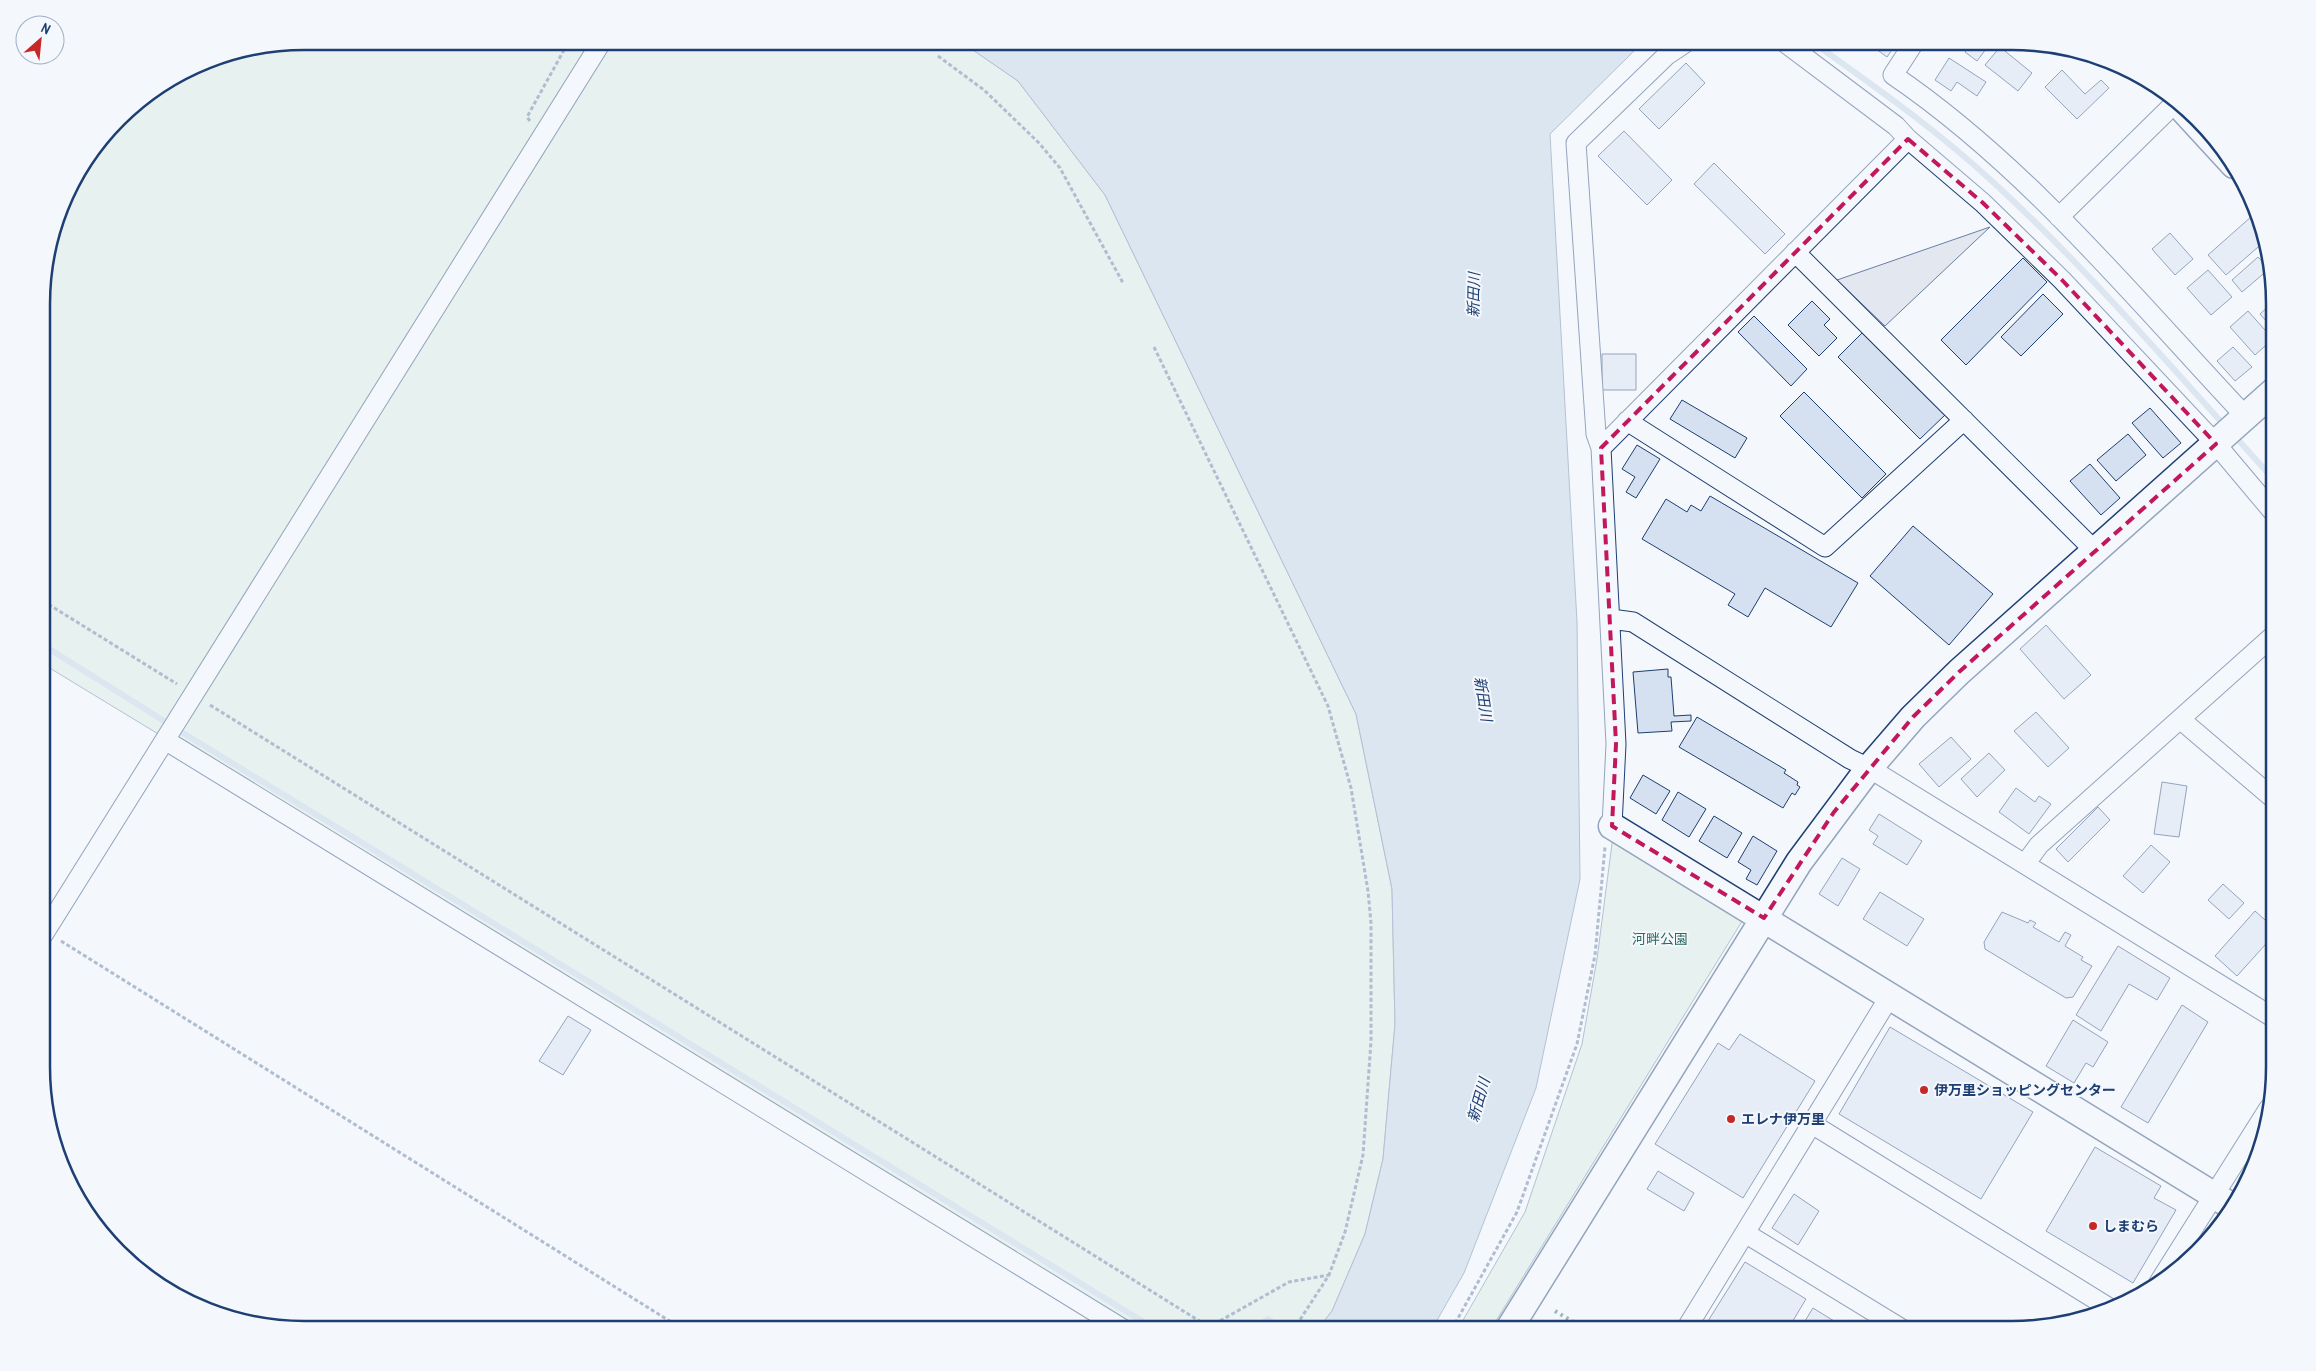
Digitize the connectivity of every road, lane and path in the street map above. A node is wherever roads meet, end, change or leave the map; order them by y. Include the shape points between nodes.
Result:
1 (564, 50) edge
2 (596, 50) edge
3 (1674, 50) edge
4 (1795, 50) edge
5 (1909, 50) edge
6 (938, 56) dead end
7 (2172, 107) edge
8 (544, 135) junction
9 (1908, 139) junction
10 (2059, 217) junction
11 (1795, 252) junction
12 (1123, 283) dead end
13 (1154, 347) dead end
14 (2266, 398) edge
15 (2246, 417) junction
16 (1964, 420) junction
17 (1627, 421) junction
18 (2216, 444) junction
19 (1601, 448) junction
20 (2266, 503) edge
21 (2095, 551) junction
22 (50, 605) edge
23 (1611, 618) junction
24 (2266, 642) edge
25 (194, 694) junction
26 (2180, 719) junction
27 (165, 740) junction
28 (1869, 768) junction
29 (2266, 792) edge
30 (1612, 826) junction
31 (2025, 864) junction
32 (1764, 918) junction
33 (50, 925) edge
34 (50, 936) edge
35 (1890, 996) junction
36 (2266, 1013) edge
37 (1812, 1124) junction
38 (2257, 1133) edge
39 (2224, 1201) edge
40 (1745, 1233) junction
41 (2178, 1259) edge
42 (1329, 1276) junction
43 (2103, 1304) edge
44 (670, 1321) edge
45 (1107, 1321) edge
46 (1199, 1321) edge
47 (1220, 1321) edge
48 (1300, 1321) edge
49 (1456, 1321) edge
50 (1514, 1321) edge
51 (1691, 1321) edge
52 (1889, 1321) edge

1 - 8 path via 527,117
2 - 8 street
3 - 19 street via 1576,143 1596,434
4 - 9 street via 1896,126
5 - 10 street via 1893,75 1990,150
6 - 12 path via 984,90 1060,168
7 - 10 street
8 - 25 street
9 - 11 street
9 - 18 street via 1983,203 2062,280
10 - 15 street
11 - 16 street
11 - 17 street
13 - 42 path via 1328,706 1351,788 1371,923 1371,1041 1363,1155 1345,1232
14 - 15 street
15 - 18 street
16 - 17 street via 1825,547
16 - 21 street
17 - 19 street
18 - 20 street
18 - 21 street
19 - 23 street
21 - 28 street via 1959,672
22 - 25 path
23 - 28 street via 1633,622
23 - 30 street via 1616,744
24 - 26 street
25 - 27 street
25 - 46 path
26 - 29 street
26 - 31 street via 2039,845
27 - 33 street
27 - 45 street
28 - 31 street
28 - 32 street via 1799,862
30 - 32 street
30 - 49 path via 1606,838 1595,955 1577,1044 1517,1212
31 - 36 street
32 - 35 street
32 - 50 street
34 - 44 path
35 - 37 street
35 - 39 street
37 - 40 street
37 - 43 street
38 - 39 street
39 - 41 street
40 - 51 street
40 - 52 street
42 - 47 path via 1289,1282
42 - 48 path

